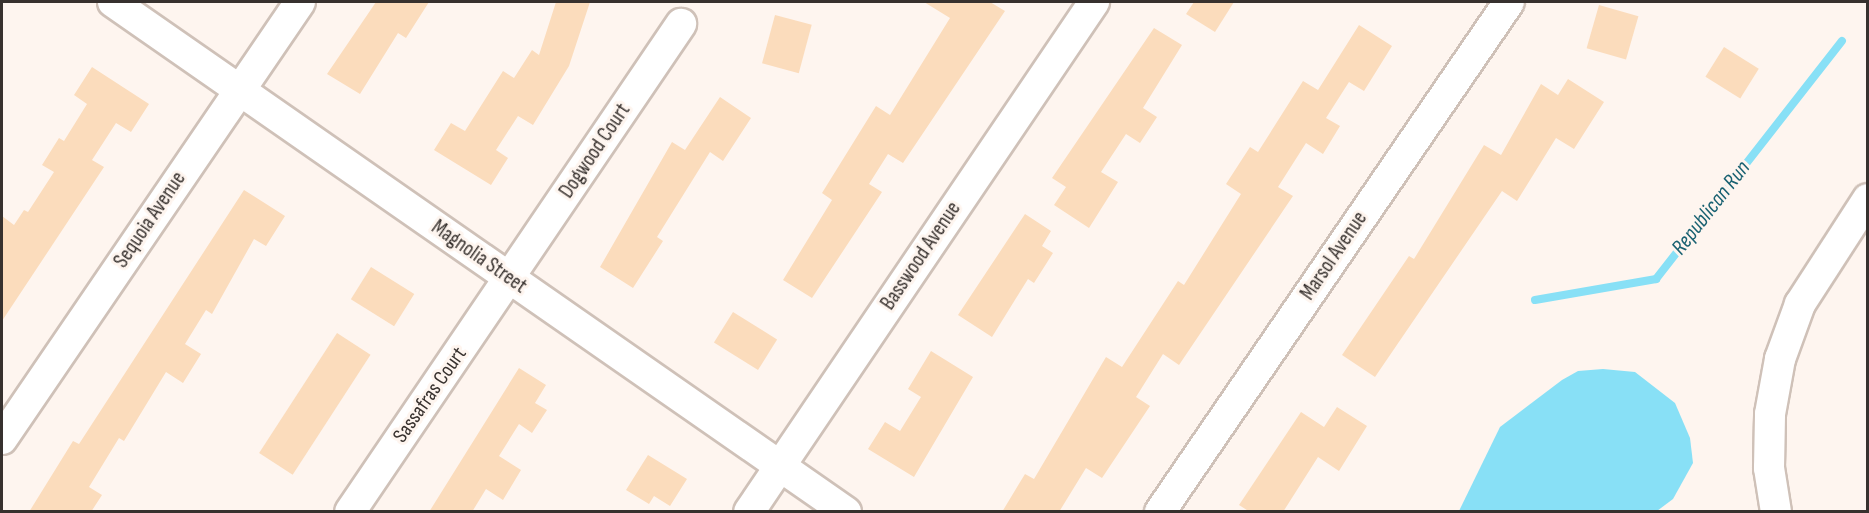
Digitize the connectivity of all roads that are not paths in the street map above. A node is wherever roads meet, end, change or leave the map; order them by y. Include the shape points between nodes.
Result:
1 (113, 2) edge
2 (300, 2) edge
3 (1095, 2) edge
4 (1509, 2) edge
5 (681, 24) dead end
6 (240, 89) junction
7 (1868, 200) edge
8 (510, 278) junction
9 (2, 439) edge
10 (780, 466) junction
11 (350, 512) edge
12 (748, 512) edge
13 (846, 512) edge
14 (1160, 512) edge
15 (1776, 512) edge

1 - 6 street, Magnolia Street
2 - 6 street, Sequoia Avenue
3 - 10 street, Basswood Avenue
4 - 14 street, Marsol Avenue
5 - 8 street, Dogwood Court
6 - 8 street, Magnolia Street
6 - 9 street, Sequoia Avenue
7 - 15 street via 1800,304 1780,359 1770,414 1769,468
8 - 10 street, Magnolia Street
8 - 11 street, Sassafras Court
10 - 12 street, Basswood Avenue
10 - 13 street, Magnolia Street

